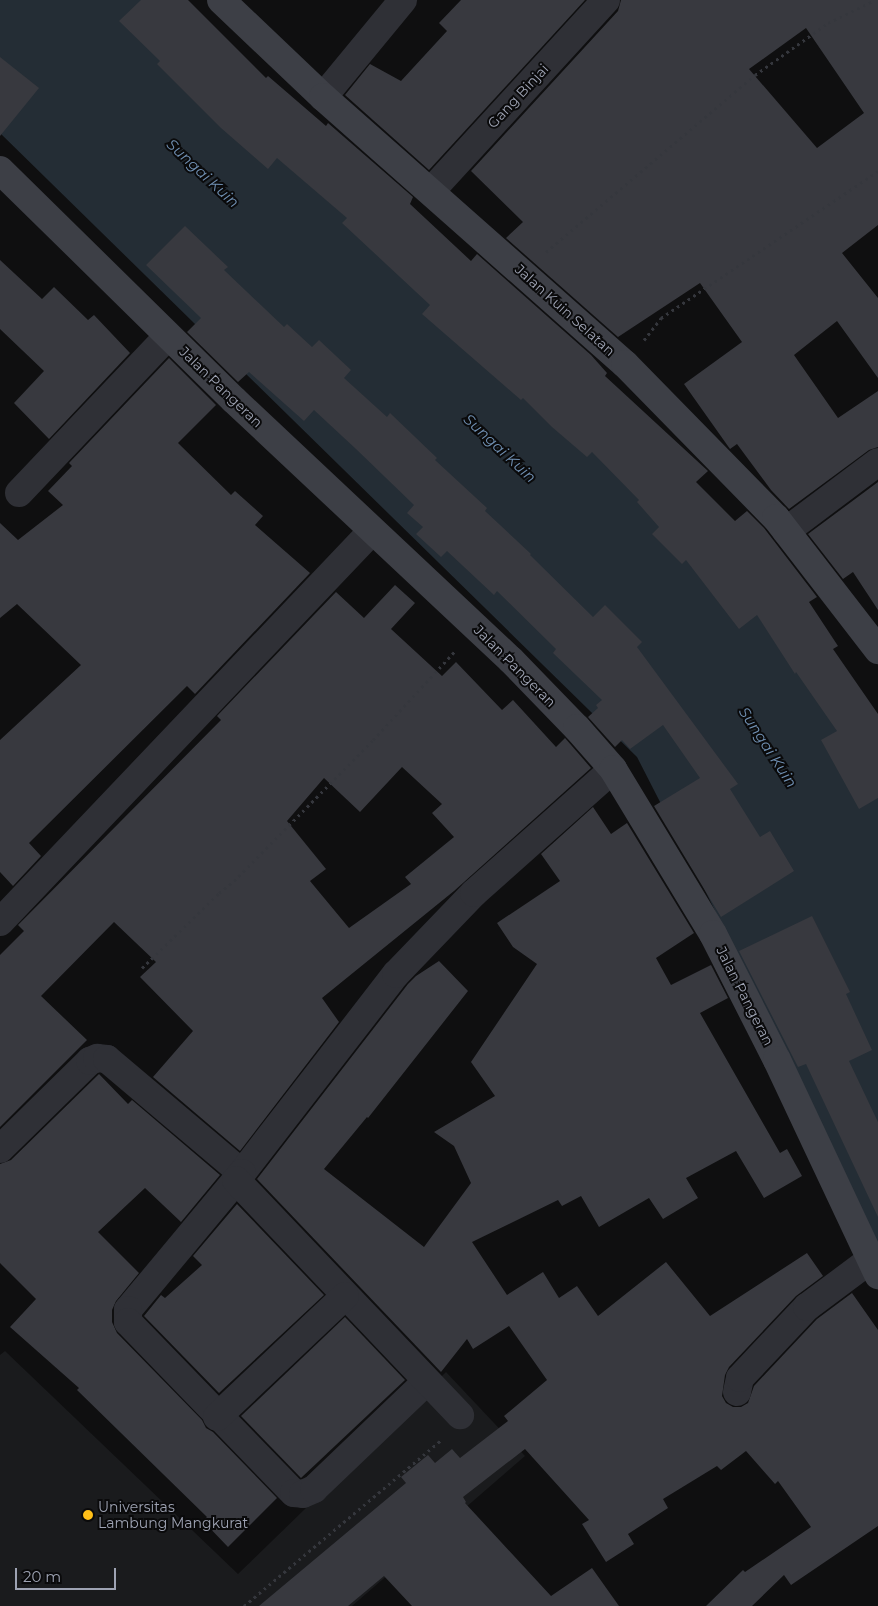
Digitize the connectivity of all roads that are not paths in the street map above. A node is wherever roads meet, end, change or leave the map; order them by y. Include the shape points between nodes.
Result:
1 (221, 0) edge
2 (403, 0) edge
3 (606, 0) edge
4 (324, 97) junction
5 (0, 170) edge
6 (431, 191) junction
7 (168, 336) junction
8 (878, 462) edge
9 (19, 493) dead end
10 (786, 530) junction
11 (372, 531) junction
12 (878, 650) edge
13 (613, 769) junction
14 (0, 922) edge
15 (0, 1149) edge
16 (239, 1176) junction
17 (874, 1267) edge
18 (345, 1296) junction
19 (426, 1382) junction
20 (737, 1392) dead end
21 (217, 1416) junction
22 (460, 1416) road end

1 - 4 street, Jalan Kuin Selatan
2 - 4 street
3 - 6 street, Gang Binjai
4 - 6 street, Jalan Kuin Selatan
5 - 7 street, Jalan Pangeran
6 - 10 street, Jalan Kuin Selatan via 625,364
7 - 9 street
7 - 11 street, Jalan Pangeran
8 - 10 street
10 - 12 street, Jalan Kuin Selatan
11 - 13 street, Jalan Pangeran via 476,628
11 - 14 street
13 - 16 street via 474,893 396,974
13 - 17 street, Jalan Pangeran via 713,934 777,1060
15 - 16 street via 90,1061 107,1059
16 - 18 street
16 - 21 street via 126,1316 128,1322
17 - 20 street via 807,1307 740,1378
18 - 19 street
18 - 21 street
19 - 21 street via 314,1489 303,1494 294,1493
19 - 22 street

